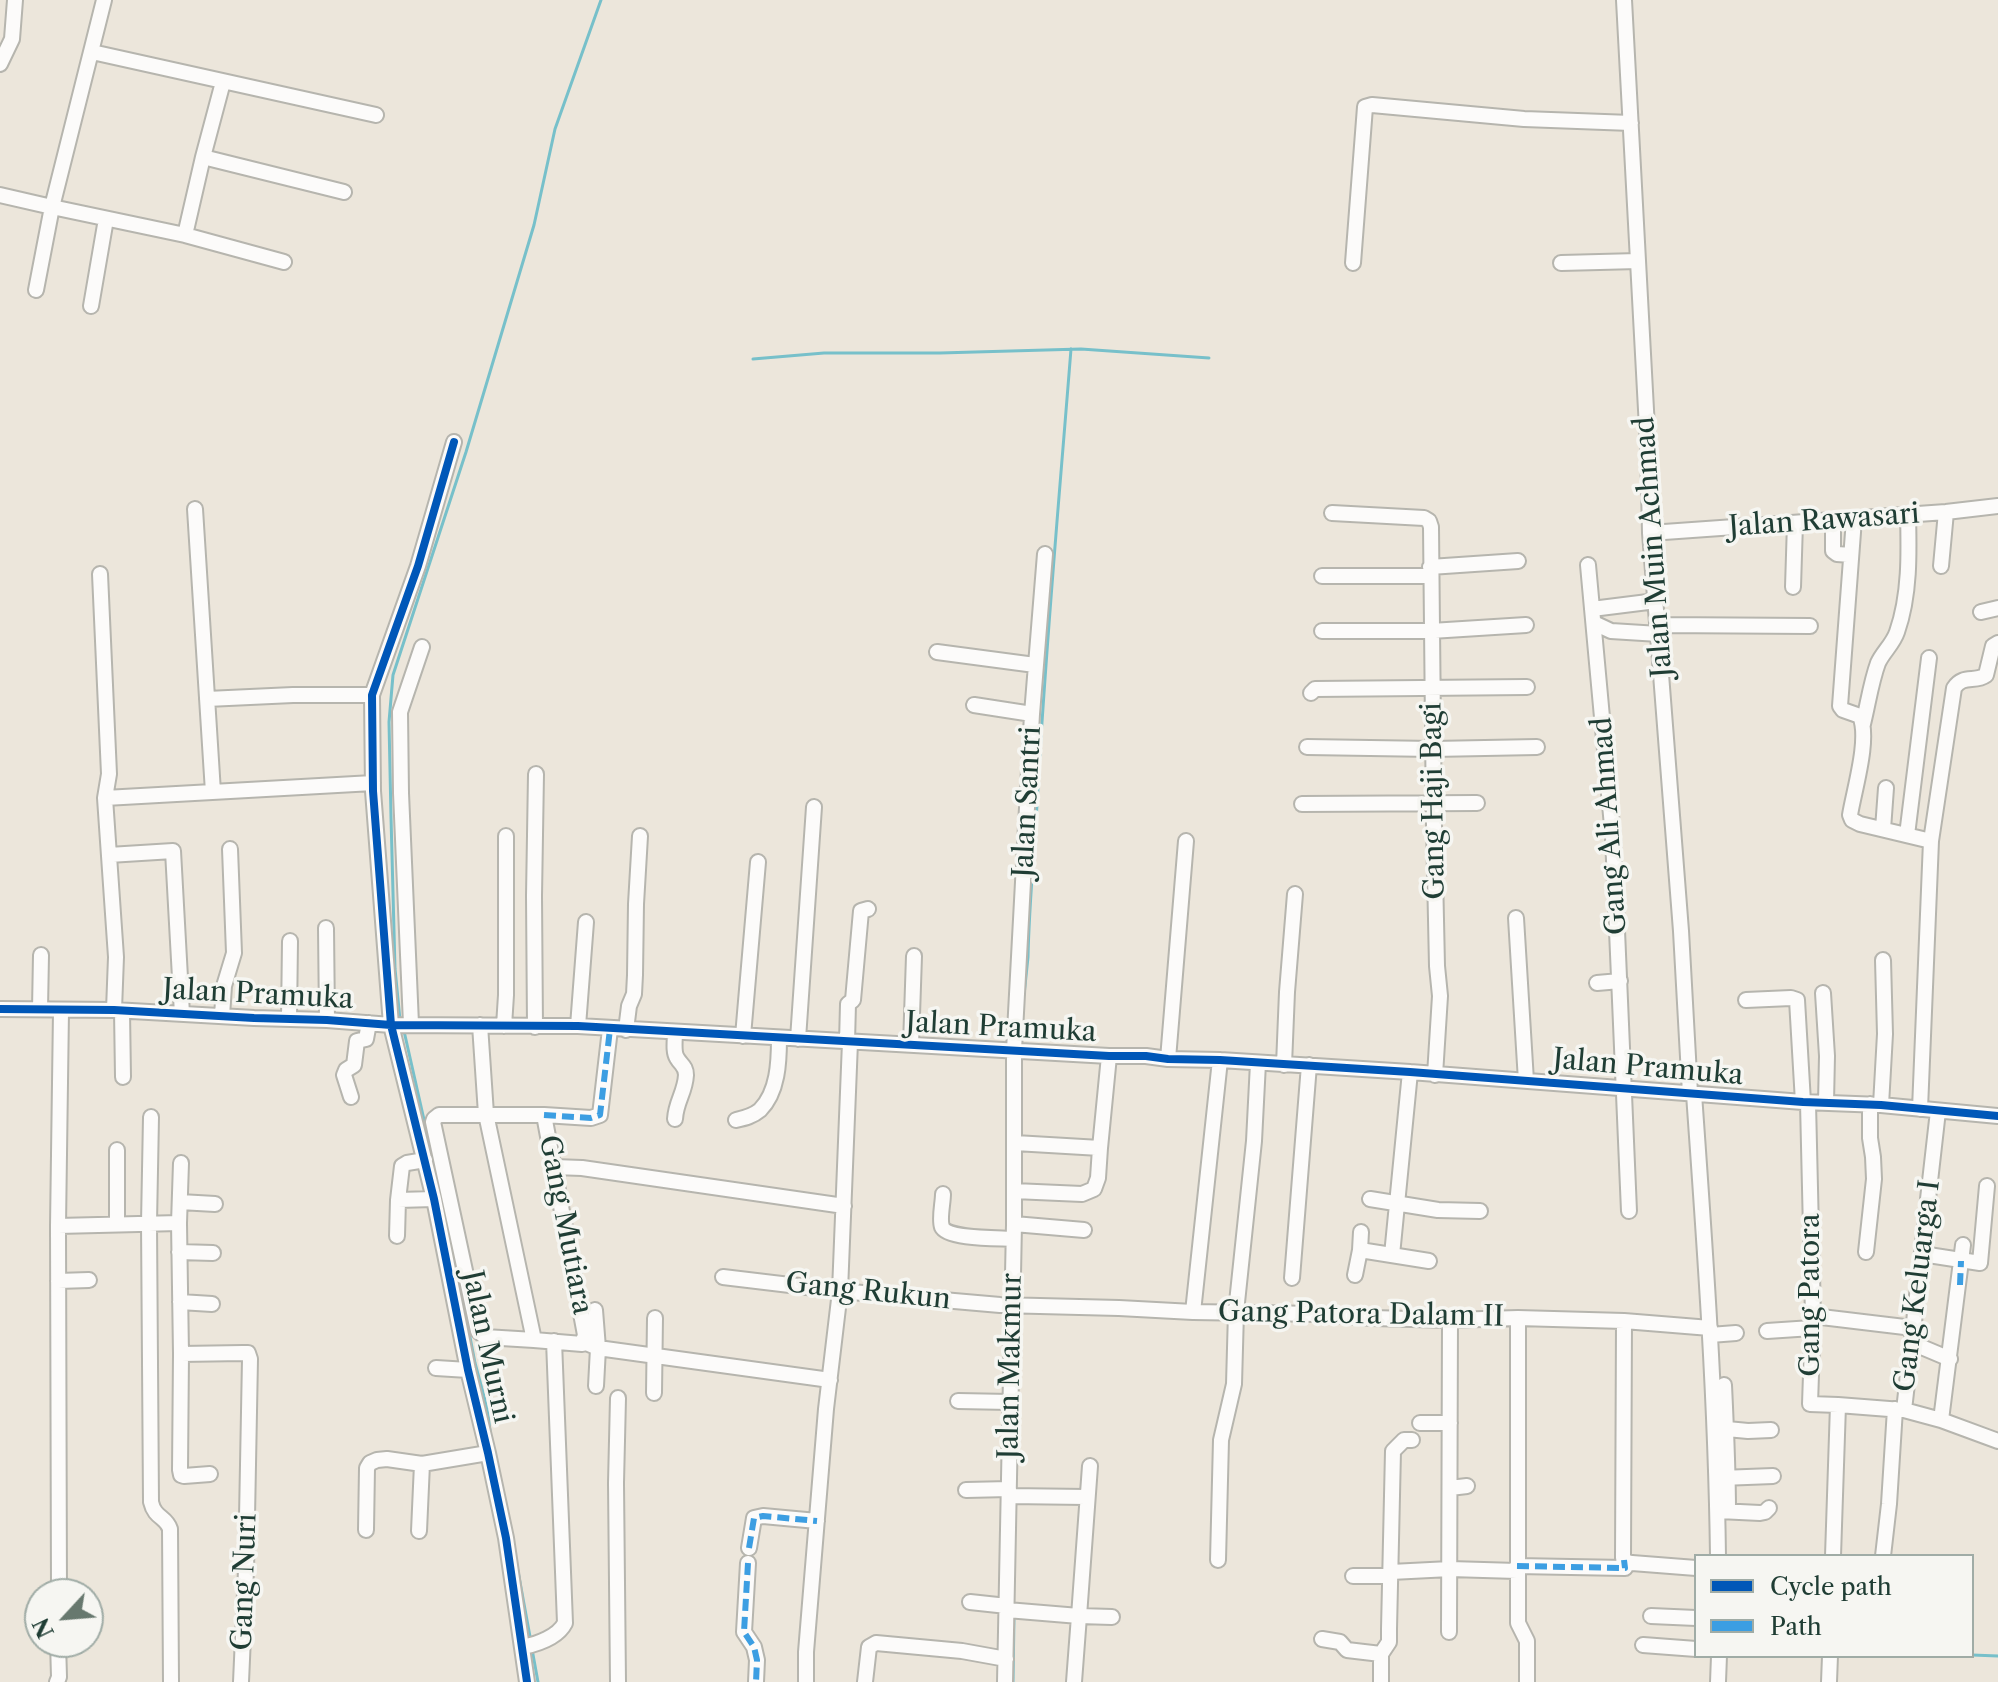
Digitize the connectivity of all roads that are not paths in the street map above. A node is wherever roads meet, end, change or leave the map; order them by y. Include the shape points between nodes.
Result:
1 (15, 0) edge
2 (104, 0) edge
3 (1624, 0) edge
4 (92, 52) junction
5 (0, 64) edge
6 (223, 82) junction
7 (376, 115) dead end
8 (1631, 123) junction
9 (203, 157) junction
10 (344, 192) dead end
11 (0, 195) edge
12 (52, 207) junction
13 (106, 219) junction
14 (185, 235) junction
15 (1638, 261) junction
16 (284, 262) dead end
17 (1353, 263) dead end
18 (1561, 263) dead end
19 (36, 290) dead end
20 (91, 306) dead end
21 (454, 442) dead end
22 (1998, 506) edge
23 (195, 509) dead end
24 (1946, 512) junction
25 (1332, 513) dead end
26 (1908, 514) junction
27 (1854, 519) junction
28 (1833, 521) junction
29 (1795, 523) junction
30 (1650, 533) junction
31 (1045, 554) dead end
32 (1851, 555) junction
33 (1518, 561) dead end
34 (1588, 565) dead end
35 (1941, 566) dead end
36 (1430, 571) junction
37 (100, 574) dead end
38 (1322, 576) dead end
39 (1793, 587) dead end
40 (1656, 601) junction
41 (1998, 608) edge
42 (1981, 612) dead end
43 (1593, 616) junction
44 (1526, 625) dead end
45 (1810, 626) dead end
46 (1658, 630) junction
47 (1322, 631) dead end
48 (1431, 631) junction
49 (1998, 643) edge
50 (422, 647) dead end
51 (937, 652) dead end
52 (1929, 658) dead end
53 (1035, 665) junction
54 (1527, 687) dead end
55 (1432, 689) junction
56 (1311, 693) dead end
57 (372, 695) junction
58 (207, 699) junction
59 (974, 705) dead end
60 (1032, 714) junction
61 (1863, 724) junction
62 (1307, 747) dead end
63 (1537, 747) dead end
64 (1433, 749) junction
65 (536, 774) dead end
66 (373, 783) junction
67 (1886, 788) dead end
68 (213, 792) junction
69 (105, 798) junction
70 (1477, 803) dead end
71 (1302, 804) dead end
72 (1434, 804) junction
73 (814, 807) dead end
74 (1883, 829) junction
75 (1907, 835) junction
76 (506, 836) dead end
77 (640, 836) dead end
78 (1186, 841) dead end
79 (1931, 841) junction
80 (230, 849) dead end
81 (109, 855) junction
82 (758, 862) dead end
83 (1295, 894) dead end
84 (868, 909) dead end
85 (1516, 918) dead end
86 (586, 922) dead end
87 (326, 928) dead end
88 (290, 941) dead end
89 (41, 955) dead end
90 (914, 956) dead end
91 (1883, 960) dead end
92 (1620, 981) junction
93 (1597, 983) dead end
94 (1823, 993) dead end
95 (1746, 1000) dead end
96 (0, 1009) edge
97 (40, 1009) junction
98 (118, 1010) junction
99 (61, 1011) junction
100 (182, 1014) junction
101 (222, 1016) junction
102 (289, 1019) junction
103 (327, 1020) junction
104 (369, 1023) junction
105 (411, 1024) junction
106 (391, 1025) junction
107 (480, 1025) junction
108 (504, 1026) junction
109 (578, 1026) junction
110 (535, 1027) junction
111 (610, 1029) junction
112 (626, 1030) junction
113 (675, 1032) junction
114 (743, 1036) junction
115 (779, 1038) junction
116 (798, 1039) junction
117 (849, 1042) junction
118 (911, 1045) junction
119 (1014, 1050) junction
120 (1109, 1056) junction
121 (1168, 1059) junction
122 (1220, 1060) junction
123 (1258, 1063) junction
124 (1284, 1065) junction
125 (1309, 1065) junction
126 (1410, 1072) junction
127 (1435, 1075) junction
128 (123, 1077) dead end
129 (1526, 1081) junction
130 (1625, 1088) junction
131 (1692, 1093) junction
132 (351, 1097) dead end
133 (1806, 1102) junction
134 (1826, 1102) junction
135 (1875, 1105) junction
136 (1920, 1109) junction
137 (1938, 1111) junction
138 (486, 1114) junction
139 (544, 1115) junction
140 (1998, 1116) edge
141 (151, 1117) dead end
142 (675, 1119) dead end
143 (736, 1120) dead end
144 (1018, 1143) junction
145 (1100, 1148) junction
146 (117, 1150) dead end
147 (425, 1160) junction
148 (181, 1163) dead end
149 (554, 1167) junction
150 (1987, 1186) dead end
151 (1018, 1192) junction
152 (943, 1194) dead end
153 (434, 1199) junction
154 (1370, 1199) dead end
155 (398, 1200) junction
156 (180, 1202) junction
157 (1397, 1203) junction
158 (215, 1204) dead end
159 (844, 1206) junction
160 (1480, 1211) dead end
161 (1629, 1211) dead end
162 (117, 1223) junction
163 (149, 1223) junction
164 (179, 1223) junction
165 (58, 1226) junction
166 (1016, 1229) junction
167 (1084, 1230) dead end
168 (1361, 1232) dead end
169 (397, 1236) dead end
170 (1963, 1245) dead end
171 (1360, 1250) junction
172 (179, 1252) junction
173 (1866, 1252) dead end
174 (213, 1253) dead end
175 (1922, 1254) junction
176 (1392, 1255) junction
177 (1429, 1261) dead end
178 (1961, 1261) junction
179 (1355, 1275) dead end
180 (723, 1277) dead end
181 (1292, 1278) dead end
182 (89, 1280) dead end
183 (58, 1281) junction
184 (840, 1291) junction
185 (180, 1302) junction
186 (212, 1304) dead end
187 (1016, 1305) junction
188 (595, 1310) dead end
189 (1193, 1312) junction
190 (1236, 1312) junction
191 (655, 1318) dead end
192 (1518, 1318) junction
193 (1450, 1320) junction
194 (1624, 1321) junction
195 (1812, 1322) junction
196 (1913, 1328) junction
197 (1710, 1331) junction
198 (1767, 1331) dead end
199 (469, 1333) junction
200 (1736, 1333) dead end
201 (534, 1340) junction
202 (554, 1341) junction
203 (1912, 1343) junction
204 (591, 1345) junction
205 (181, 1354) junction
206 (656, 1356) junction
207 (1950, 1359) junction
208 (436, 1368) dead end
209 (468, 1370) junction
210 (830, 1380) junction
211 (1724, 1385) dead end
212 (596, 1386) dead end
213 (654, 1393) dead end
214 (618, 1398) dead end
215 (958, 1401) dead end
216 (1010, 1402) junction
217 (1838, 1405) junction
218 (1900, 1409) junction
219 (1719, 1413) junction
220 (1941, 1420) junction
221 (1420, 1423) dead end
222 (1450, 1423) junction
223 (1771, 1430) dead end
224 (1723, 1433) junction
225 (1412, 1440) dead end
226 (1998, 1441) edge
227 (488, 1453) junction
228 (422, 1464) junction
229 (1090, 1466) dead end
230 (210, 1474) dead end
231 (1773, 1476) dead end
232 (1722, 1478) junction
233 (1467, 1486) dead end
234 (1450, 1488) junction
235 (966, 1490) dead end
236 (1012, 1494) junction
237 (1086, 1497) junction
238 (1769, 1508) dead end
239 (1723, 1511) junction
240 (817, 1521) junction
241 (366, 1530) dead end
242 (419, 1531) dead end
243 (1718, 1554) edge
244 (1833, 1554) edge
245 (1883, 1554) edge
246 (1218, 1560) dead end
247 (1624, 1560) junction
248 (1517, 1568) junction
249 (1694, 1568) edge
250 (1450, 1569) junction
251 (1390, 1574) junction
252 (1353, 1576) dead end
253 (59, 1578) edge
254 (970, 1602) dead end
255 (1012, 1609) junction
256 (1079, 1616) junction
257 (1651, 1616) dead end
258 (1112, 1617) dead end
259 (1694, 1618) edge
260 (1449, 1632) dead end
261 (1322, 1639) dead end
262 (1643, 1645) dead end
263 (529, 1646) junction
264 (1694, 1649) edge
265 (1384, 1650) junction
266 (58, 1658) edge
267 (1719, 1658) edge
268 (1830, 1658) edge
269 (1006, 1659) junction
270 (57, 1682) edge
271 (171, 1682) edge
272 (241, 1682) edge
273 (527, 1682) edge
274 (618, 1682) edge
275 (756, 1682) edge
276 (806, 1682) edge
277 (865, 1682) edge
278 (1005, 1682) edge
279 (1074, 1682) edge
280 (1381, 1682) edge
281 (1527, 1682) edge
282 (1718, 1682) edge
283 (1829, 1682) edge

1 - 5 street via 12,39
2 - 4 street
3 - 8 street, Jalan Muin Achmad
4 - 6 street
4 - 12 street
6 - 7 street
6 - 9 street
8 - 15 street, Jalan Muin Achmad
8 - 17 street via 1365,107
9 - 10 street
9 - 14 street
11 - 12 street
12 - 13 street
12 - 19 street
13 - 14 street
13 - 20 street
14 - 16 street
15 - 18 street
15 - 30 street, Jalan Muin Achmad
21 - 57 street
22 - 24 street, Jalan Rawasari
23 - 58 street
24 - 26 street, Jalan Rawasari
24 - 35 street
25 - 36 street, Gang Haji Bagi via 1424,518 1431,527
26 - 27 street, Jalan Rawasari
26 - 61 street via 1901,617 1878,664
27 - 28 street, Jalan Rawasari
27 - 32 street
28 - 29 street, Jalan Rawasari
28 - 32 street via 1833,551
29 - 30 street, Jalan Rawasari
29 - 39 street
30 - 40 street, Jalan Muin Achmad
31 - 53 street, Jalan Santri
32 - 61 street via 1840,706 1860,716
33 - 36 street
34 - 43 street, Gang Ali Ahmad
36 - 38 street
36 - 48 street, Gang Haji Bagi
37 - 69 street via 109,774
40 - 43 street
40 - 46 street, Jalan Muin Achmad
41 - 42 street
43 - 46 street via 1611,631
43 - 92 street, Gang Ali Ahmad
44 - 48 street
45 - 46 street
46 - 131 street, Jalan Muin Achmad
47 - 48 street
48 - 55 street, Gang Haji Bagi
49 - 79 street via 1986,675 1965,679 1954,688
50 - 105 street via 400,712
51 - 53 street
52 - 75 street
53 - 60 street, Jalan Santri
54 - 55 street
55 - 56 street
55 - 64 street, Gang Haji Bagi
57 - 58 street
57 - 66 street, Jalan Murni
58 - 68 street
59 - 60 street
60 - 119 street, Jalan Santri
61 - 74 street via 1850,815 1855,822
62 - 64 street
63 - 64 street
64 - 72 street, Gang Haji Bagi
65 - 110 street
66 - 68 street
66 - 106 street, Jalan Murni
67 - 74 street
68 - 69 street
69 - 81 street
70 - 72 street
71 - 72 street
72 - 127 street, Gang Haji Bagi via 1440,996
73 - 116 street
74 - 75 street
75 - 79 street
76 - 108 street
77 - 112 street via 634,994
78 - 121 street
79 - 136 street
80 - 101 street via 234,953
81 - 98 street
81 - 100 street via 173,851
82 - 114 street
83 - 124 street
84 - 117 street via 861,911 853,1000 848,1004
85 - 129 street
86 - 109 street
87 - 103 street
88 - 102 street
89 - 97 street
90 - 118 street
91 - 135 street via 1885,1034
92 - 93 street
92 - 130 street, Gang Ali Ahmad
94 - 134 street
95 - 133 street, Gang Patora via 1797,1000
96 - 97 street, Jalan Pramuka
97 - 99 street, Jalan Pramuka
98 - 99 street, Jalan Pramuka
98 - 100 street, Jalan Pramuka
98 - 128 street
99 - 165 street
100 - 101 street, Jalan Pramuka
101 - 102 street, Jalan Pramuka
102 - 103 street, Jalan Pramuka
103 - 104 street, Jalan Pramuka
104 - 106 street, Jalan Pramuka
104 - 132 street via 368,1036 357,1041 354,1065 344,1075
105 - 106 street, Jalan Pramuka
105 - 107 street, Jalan Pramuka
106 - 147 street, Jalan Murni
107 - 108 street, Jalan Pramuka
107 - 138 street, Gang Mutiara
108 - 110 street, Jalan Pramuka
109 - 110 street, Jalan Pramuka
109 - 111 street, Jalan Pramuka
111 - 112 street, Jalan Pramuka
111 - 139 street via 600,1115
112 - 113 street, Jalan Pramuka
113 - 114 street, Jalan Pramuka
113 - 142 street via 675,1052 686,1074
114 - 115 street, Jalan Pramuka
115 - 116 street, Jalan Pramuka
115 - 143 street via 772,1090 760,1110
116 - 117 street, Jalan Pramuka
117 - 118 street, Jalan Pramuka
117 - 159 street
118 - 119 street, Jalan Pramuka
119 - 120 street, Jalan Pramuka
119 - 144 street, Jalan Makmur
120 - 121 street, Jalan Pramuka
120 - 145 street
121 - 122 street, Jalan Pramuka
122 - 123 street, Jalan Pramuka
122 - 189 street
123 - 124 street, Jalan Pramuka
123 - 190 street
124 - 125 street, Jalan Pramuka
125 - 126 street, Jalan Pramuka
125 - 181 street
126 - 127 street, Jalan Pramuka
126 - 157 street
127 - 129 street, Jalan Pramuka
129 - 130 street, Jalan Pramuka
130 - 131 street, Jalan Pramuka
130 - 161 street, Gang Ali Ahmad
131 - 133 street, Jalan Pramuka
131 - 197 street
133 - 134 street, Jalan Pramuka
133 - 195 street, Gang Patora
134 - 135 street, Jalan Pramuka
135 - 136 street, Jalan Pramuka
135 - 173 street
136 - 137 street, Jalan Pramuka
137 - 140 street, Jalan Pramuka
137 - 175 street, Gang Keluarga I
138 - 139 street, Gang Mutiara
138 - 199 street, Gang Mutiara via 439,1115 433,1122
138 - 201 street, Gang Mutiara
139 - 149 street, Gang Mutiara
141 - 163 street
144 - 145 street
144 - 151 street, Jalan Makmur
145 - 151 street via 1098,1178 1089,1192
146 - 162 street
147 - 153 street, Jalan Murni
147 - 155 street via 402,1166
148 - 156 street
149 - 159 street
149 - 204 street, Gang Mutiara
150 - 178 street via 1980,1263
151 - 166 street, Jalan Makmur
152 - 166 street via 945,1231 955,1235
153 - 155 street
153 - 199 street, Jalan Murni
154 - 157 street
155 - 169 street
156 - 158 street
156 - 164 street
157 - 160 street
157 - 176 street
159 - 184 street
162 - 163 street
162 - 165 street
163 - 164 street
163 - 271 street via 151,1502 170,1529
164 - 172 street
165 - 183 street
166 - 167 street
166 - 187 street, Jalan Makmur
168 - 171 street
170 - 178 street
171 - 176 street
171 - 179 street
172 - 174 street
172 - 185 street
175 - 178 street
175 - 196 street, Gang Keluarga I
176 - 177 street
178 - 207 street
180 - 184 street, Gang Rukun
182 - 183 street
183 - 253 street
184 - 187 street, Gang Rukun
184 - 210 street
185 - 186 street
185 - 205 street
187 - 189 street, Gang Patora Dalam II
187 - 216 street, Jalan Makmur
188 - 204 street
189 - 190 street, Gang Patora Dalam II
190 - 193 street, Gang Patora Dalam II
190 - 246 street via 1234,1384 1221,1440
191 - 206 street
192 - 193 street, Gang Patora Dalam II
192 - 194 street, Gang Patora Dalam II
192 - 248 street
193 - 222 street
194 - 197 street, Gang Patora Dalam II
194 - 247 street
195 - 196 street
195 - 198 street
195 - 217 street, Gang Patora via 1810,1404
196 - 203 street, Gang Keluarga I
197 - 200 street, Gang Patora Dalam II
197 - 219 street
199 - 201 street, Gang Mutiara
199 - 209 street, Jalan Murni
201 - 202 street, Gang Mutiara
202 - 204 street, Gang Mutiara
202 - 263 street via 565,1623 560,1631
203 - 207 street
203 - 218 street, Gang Keluarga I
204 - 206 street
204 - 212 street
205 - 230 street via 181,1475
205 - 272 street, Gang Nuri via 248,1353 250,1359
206 - 210 street
206 - 213 street
207 - 220 street
208 - 209 street
209 - 227 street, Jalan Murni
210 - 240 street
211 - 219 street
214 - 274 street
215 - 216 street
216 - 236 street, Jalan Makmur
217 - 218 street
217 - 244 street, Gang Patora
218 - 220 street, Gang Keluarga I
218 - 245 street
219 - 224 street
220 - 226 street, Gang Keluarga I
221 - 222 street
222 - 234 street
223 - 224 street
224 - 232 street
225 - 251 street via 1404,1440 1393,1451
227 - 228 street
227 - 263 street, Jalan Murni
228 - 241 street via 387,1459 370,1463
228 - 242 street
229 - 237 street
231 - 232 street
232 - 239 street
233 - 234 street
234 - 250 street
235 - 236 street
236 - 237 street
236 - 255 street, Jalan Makmur
237 - 256 street
238 - 239 street via 1760,1513
239 - 243 street
240 - 275 street via 754,1518 744,1632 754,1647
240 - 276 street
247 - 248 street via 1625,1568
247 - 249 street
248 - 250 street
248 - 281 street
250 - 251 street
250 - 260 street
251 - 252 street
251 - 265 street
254 - 255 street
255 - 256 street
255 - 269 street, Jalan Makmur
256 - 258 street
256 - 279 street
257 - 259 street
261 - 265 street
262 - 264 street
263 - 273 street, Jalan Murni
265 - 280 street
266 - 270 street
267 - 282 street
268 - 283 street
269 - 277 street via 876,1643 869,1647
269 - 278 street, Jalan Makmur

